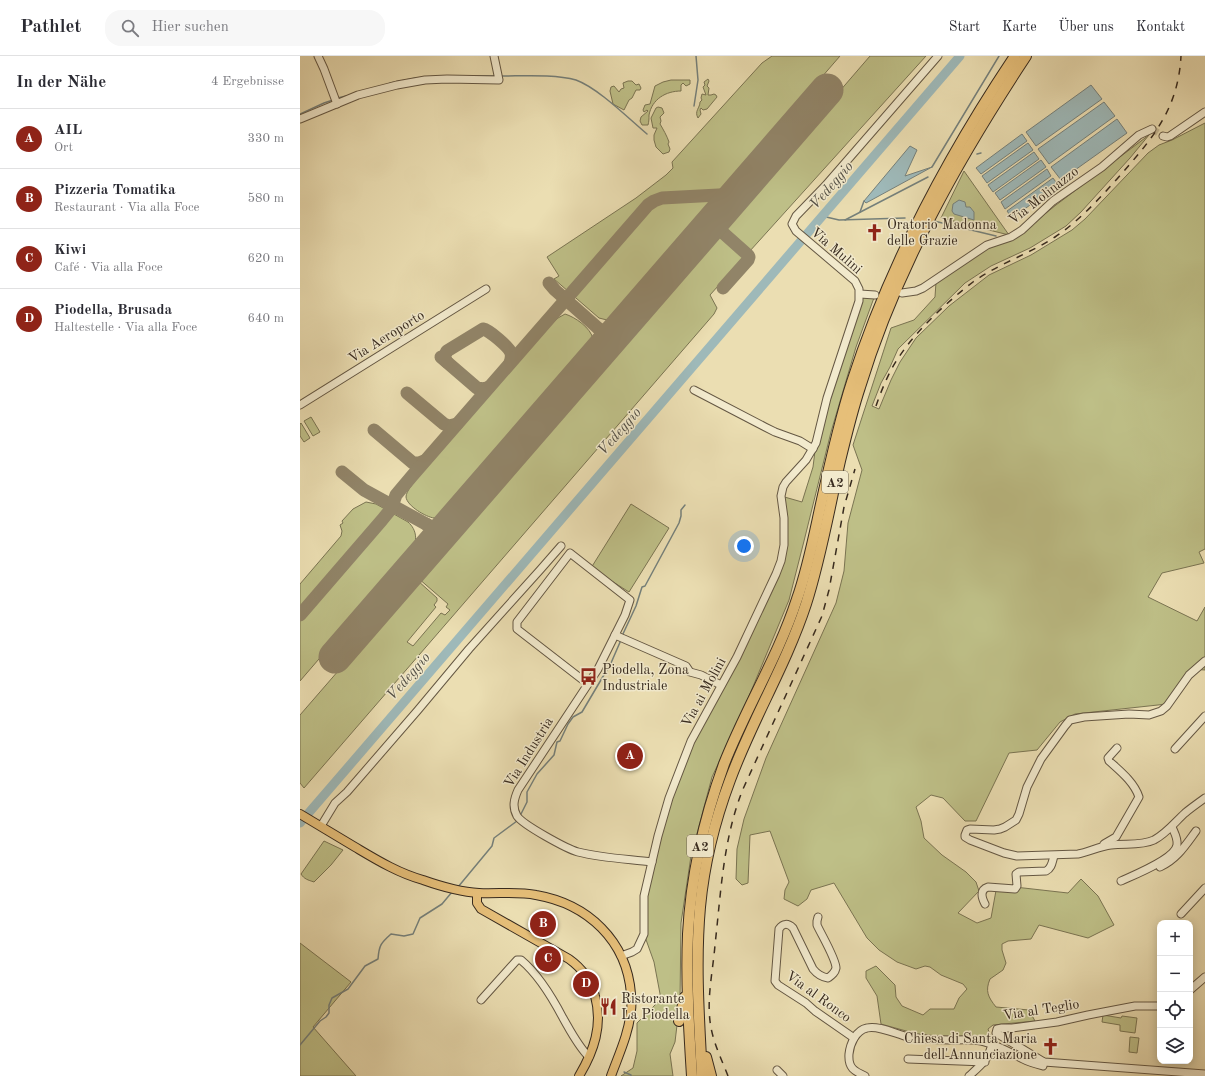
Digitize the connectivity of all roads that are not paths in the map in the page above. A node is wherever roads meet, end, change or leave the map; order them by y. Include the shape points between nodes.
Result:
1 (318, 56) edge
2 (494, 56) edge
3 (938, 56) edge
4 (1015, 56) edge
5 (1026, 56) edge
6 (335, 101) junction
7 (1205, 112) edge
8 (300, 119) edge
9 (1152, 129) dead end
10 (1163, 136) dead end
11 (486, 289) dead end
12 (902, 293) dead end
13 (860, 294) junction
14 (875, 295) dead end
15 (694, 390) dead end
16 (300, 404) edge
17 (814, 446) junction
18 (561, 546) dead end
19 (615, 635) junction
20 (1205, 661) edge
21 (588, 684) junction
22 (721, 685) junction
23 (1205, 716) edge
24 (1117, 748) dead end
25 (1175, 749) dead end
26 (1205, 798) edge
27 (300, 814) edge
28 (319, 825) junction
29 (1172, 827) junction
30 (1196, 831) dead end
31 (1104, 846) junction
32 (1054, 856) junction
33 (652, 862) junction
34 (1153, 865) junction
35 (1121, 881) dead end
36 (1205, 888) edge
37 (477, 893) junction
38 (984, 904) dead end
39 (1181, 914) dead end
40 (818, 917) dead end
41 (622, 956) junction
42 (1205, 977) edge
43 (687, 982) junction
44 (1193, 987) edge
45 (481, 1000) dead end
46 (1157, 1006) edge
47 (679, 1021) dead end
48 (699, 1021) junction
49 (854, 1038) junction
50 (992, 1045) junction
51 (589, 1057) junction
52 (908, 1059) dead end
53 (985, 1062) junction
54 (1044, 1062) junction
55 (777, 1070) dead end
56 (1170, 1074) edge
57 (1205, 1074) edge
58 (579, 1076) edge
59 (611, 1076) edge
60 (692, 1076) edge
61 (702, 1076) edge
62 (711, 1076) edge
63 (783, 1076) edge
64 (865, 1076) edge
65 (970, 1076) edge

1 - 6 street
2 - 6 street via 499,80 447,79 410,83
3 - 13 street, Via Mulini via 792,223 814,247 855,281
4 - 43 highway, A2 via 953,157 906,246 880,304 861,356 844,407 797,600 777,651 726,760 704,827 692,892
5 - 48 highway, A2 via 980,128 936,206 901,278 869,359 846,434 820,553 805,606 785,657 741,752 715,828 700,910
6 - 8 street
7 - 10 street via 1170,136
9 - 12 street, Via Molinazzo via 1139,135 1102,167 1053,201 1012,237 987,245 923,288
11 - 16 street, Via Aeroporto
13 - 14 street
13 - 17 street, Via Mulini
15 - 17 street via 765,427
17 - 22 street, Via ai Molini via 784,487 781,496 784,545 781,561 737,657
18 - 28 street via 469,649
19 - 21 street, Via Industria
19 - 21 street, Via Industria via 630,600 570,553 517,622 517,630
19 - 22 street via 686,666 690,672
20 - 32 street via 1189,675 1161,711 1149,715 1129,714 1070,720 1041,759 1027,787 1016,820 1000,829 972,829 965,832 965,837 970,840 1004,853 1017,856
21 - 33 street, Via Industria via 518,790 514,798 514,807 519,818 568,849 591,855
22 - 33 street, Via ai Molini via 691,741 668,798
23 - 25 street
24 - 31 street via 1108,758 1109,761 1128,780 1139,797 1116,837 1104,843
26 - 29 street via 1186,812
27 - 28 main road
28 - 37 main road via 402,873
29 - 31 street via 1147,842
29 - 34 street via 1177,841 1176,848 1164,860
30 - 34 street via 1170,862 1156,869
31 - 32 street via 1088,852
32 - 38 street via 1049,870 1018,872 1015,889 985,888 982,892
33 - 41 street, Via ai Molini via 644,896 644,934 637,949
34 - 35 street
36 - 39 street
37 - 41 main road via 535,894 568,904 596,922
37 - 51 main road via 477,903 481,909 569,959 585,973 598,1008 597,1035
40 - 49 street, Via al Ronco via 817,925 836,968 833,974 828,978 816,973 793,928 786,924 779,929 775,981
41 - 59 main road via 627,971 632,1008 628,1029
42 - 44 street
43 - 47 highway, A2
43 - 60 highway, A2
45 - 51 street via 520,959 536,976 580,1047
46 - 54 street, Via al Teglio via 1135,1006 1057,1022 997,1029 996,1033
48 - 61 highway, A2
48 - 62 highway, A2
49 - 50 street via 860,1031 873,1027 908,1037 971,1040
49 - 64 street via 849,1055 850,1066
50 - 53 street
50 - 54 street via 1042,1066
51 - 58 main road
52 - 53 street
53 - 65 street
54 - 56 street, Via al Teglio
55 - 63 street
56 - 57 street, Via al Teglio

